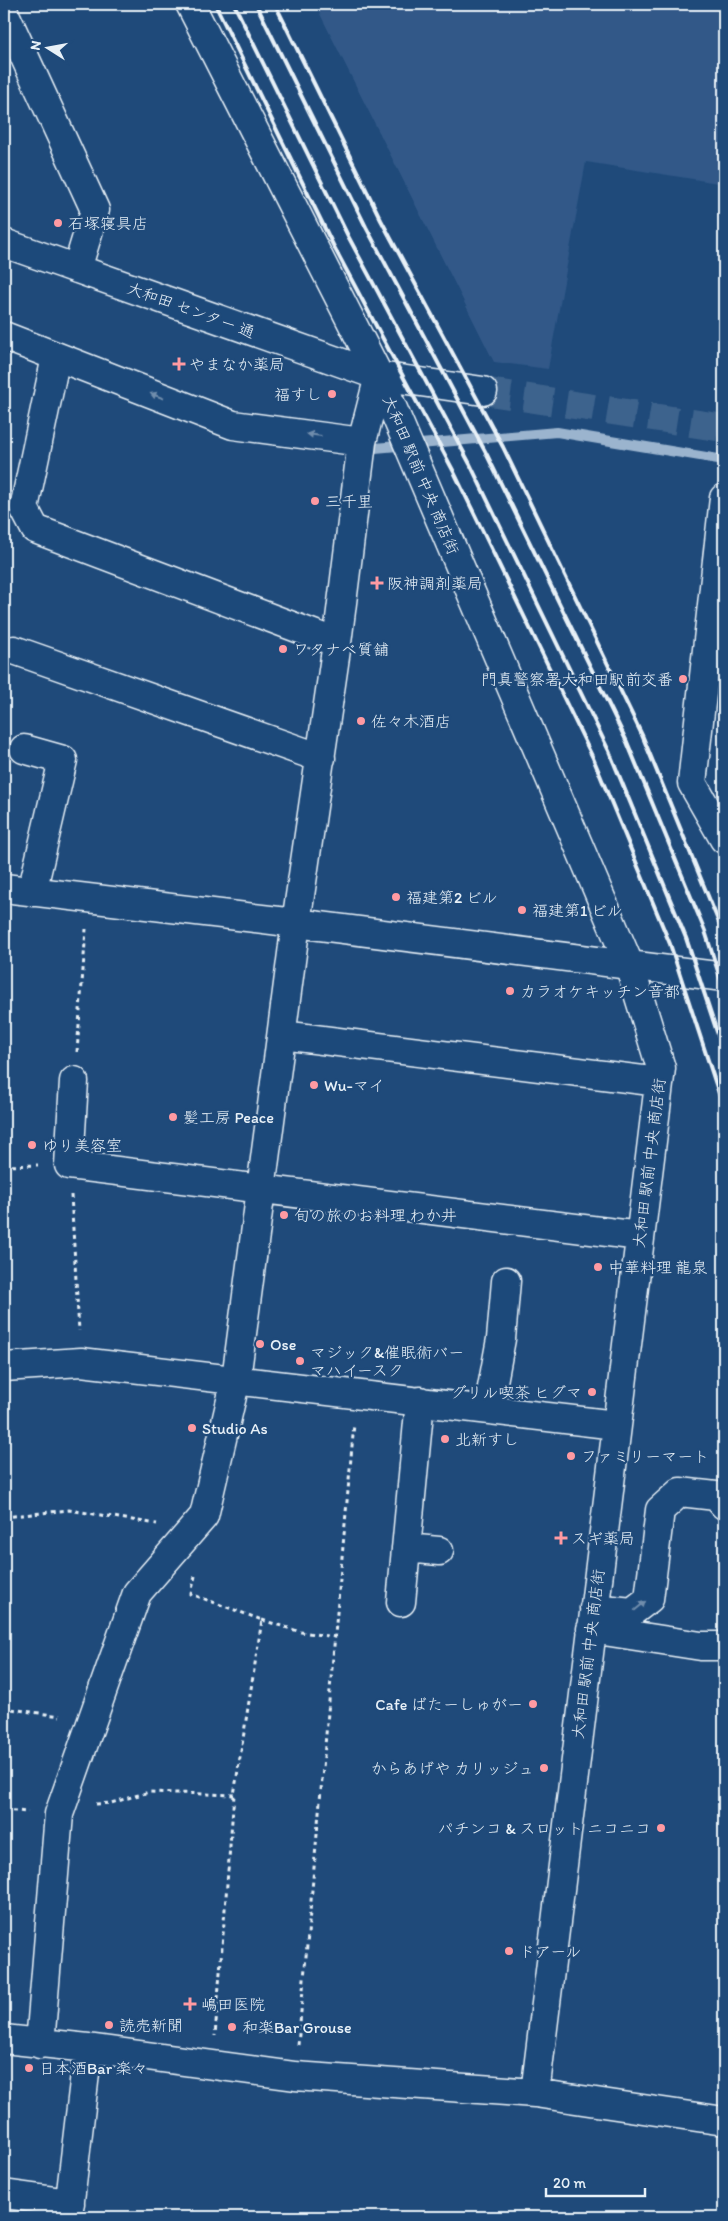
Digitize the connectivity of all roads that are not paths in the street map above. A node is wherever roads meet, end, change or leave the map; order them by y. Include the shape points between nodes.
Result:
1 (190, 4) edge
2 (4, 12) edge
3 (4, 243) edge
4 (77, 269) junction
5 (4, 336) edge
6 (56, 357) junction
7 (379, 376) junction
8 (483, 391) tunnel mouth
9 (362, 442) junction
10 (724, 498) edge
11 (719, 591) edge
12 (338, 643) junction
13 (14, 650) dead end
14 (24, 749) dead end
15 (321, 758) junction
16 (724, 840) edge
17 (4, 888) edge
18 (32, 892) junction
19 (296, 923) junction
20 (629, 964) junction
21 (724, 977) edge
22 (282, 1036) junction
23 (74, 1081) road end
24 (659, 1082) junction
25 (262, 1190) junction
26 (640, 1236) junction
27 (506, 1281) dead end
28 (4, 1367) edge
29 (236, 1379) junction
30 (420, 1401) junction
31 (488, 1409) junction
32 (616, 1425) junction
33 (724, 1505) edge
34 (406, 1548) junction
35 (438, 1551) dead end
36 (401, 1602) dead end
37 (592, 1619) junction
38 (724, 1646) edge
39 (4, 2039) edge
40 (40, 2044) junction
41 (88, 2048) junction
42 (535, 2093) junction
43 (724, 2121) edge
44 (4, 2194) edge
45 (69, 2210) edge

1 - 7 street, 大和田 駅前 中央 商店街
2 - 4 street via 96,210
3 - 4 street, 大和田 センター 通
4 - 7 street, 大和田 センター 通
5 - 6 street
9 -> 6 street via 233,425
6 - 12 street via 24,508 35,529
7 - 8 street, 大和田 センター 通
7 - 9 street
7 - 20 street, 大和田 駅前 中央 商店街
9 - 12 street
10 - 11 street
11 - 16 street via 692,783
12 - 15 street
13 - 15 street
14 - 18 street via 63,760
15 - 19 street
17 - 18 street
18 - 19 street
19 - 20 street
19 - 22 street
20 - 21 street
20 - 24 street, 大和田 駅前 中央 商店街 via 661,1068
22 - 24 street
22 - 25 street
23 - 25 street via 69,1165
24 - 26 street, 大和田 駅前 中央 商店街
25 - 26 street
25 - 29 street
26 - 32 street, 大和田 駅前 中央 商店街
27 - 31 street via 501,1339
28 - 29 street via 81,1362
29 - 30 street
29 - 40 street via 204,1516 137,1593 59,1814
30 - 31 street
30 - 34 street
31 - 32 street
32 - 37 street, 大和田 駅前 中央 商店街
37 -> 33 street via 632,1612 649,1599 660,1510 680,1492 716,1496
34 - 35 street
34 - 36 street
37 - 38 street via 701,1646
37 - 42 street, 大和田 駅前 中央 商店街
39 - 40 street
40 - 41 street
41 - 42 street via 295,2076
41 - 45 street
42 - 43 street
44 - 45 street

